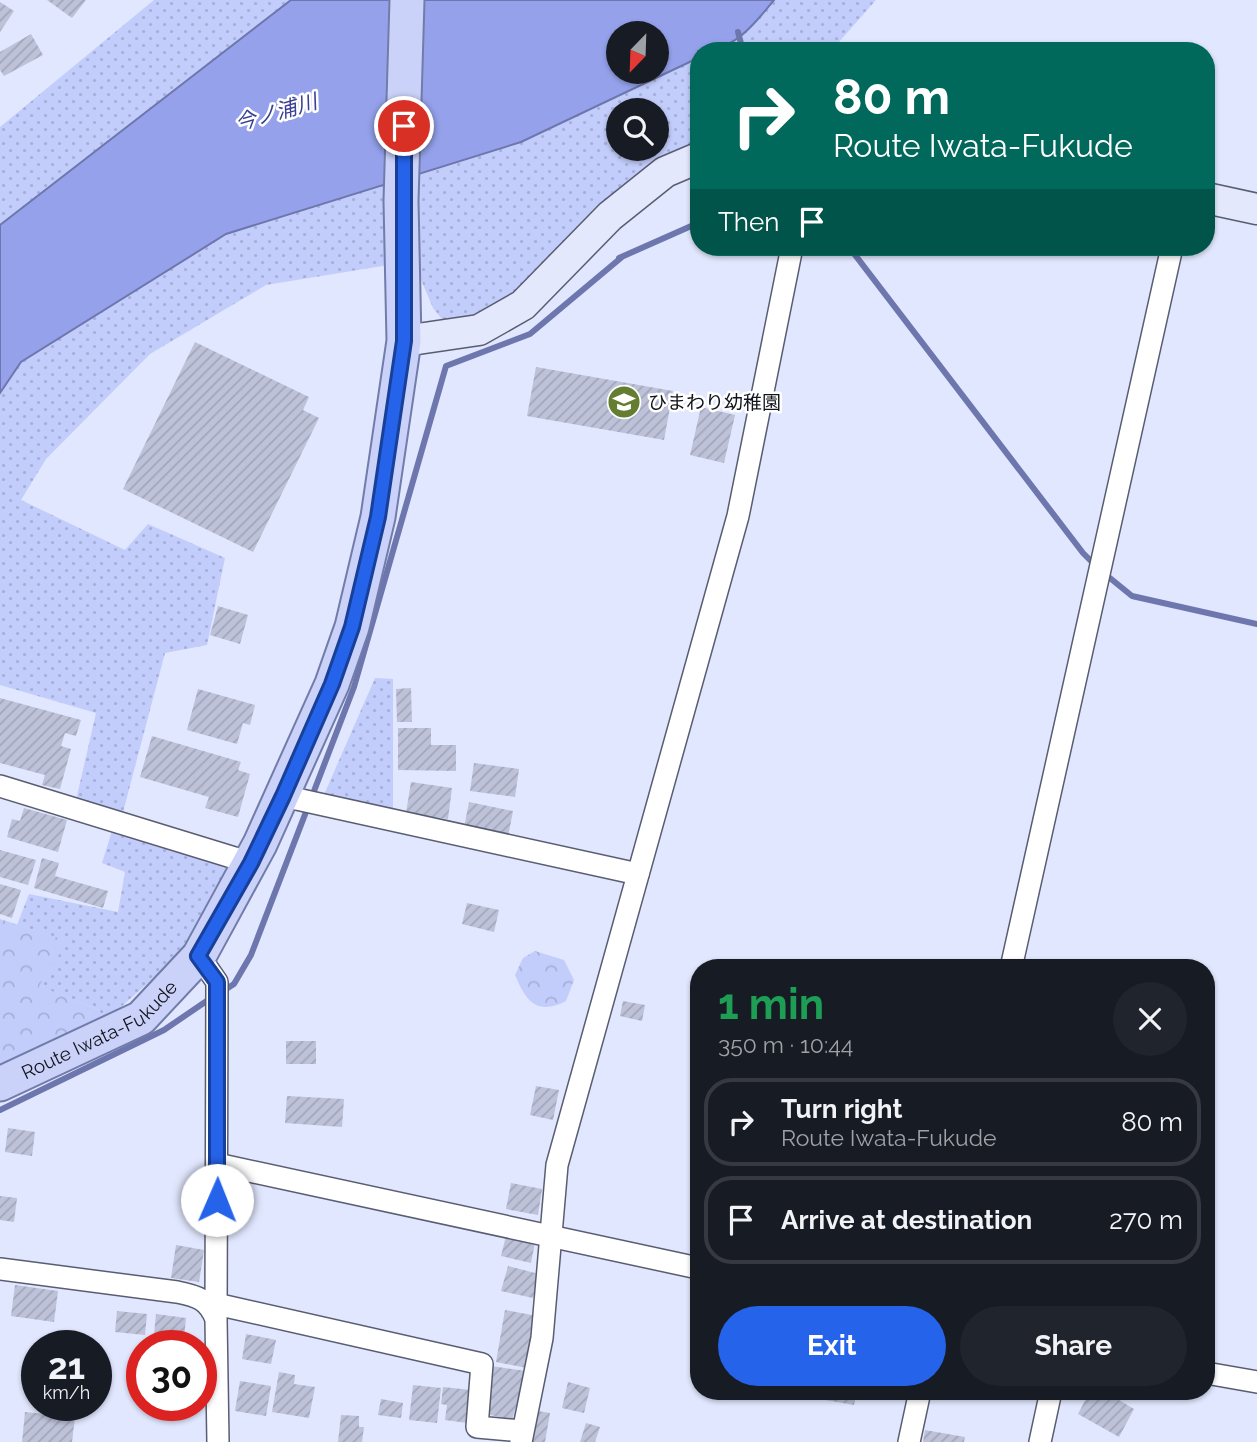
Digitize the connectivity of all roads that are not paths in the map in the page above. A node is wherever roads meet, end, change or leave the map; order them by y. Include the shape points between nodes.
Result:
1 (407, 0) edge
2 (690, 161) edge
3 (1215, 200) edge
4 (1257, 209) edge
5 (790, 256) edge
6 (1170, 256) edge
7 (404, 341) junction
8 (0, 786) edge
9 (283, 796) junction
10 (251, 863) junction
11 (638, 874) junction
12 (198, 956) junction
13 (1013, 959) edge
14 (0, 1084) edge
15 (217, 1164) junction
16 (552, 1235) junction
17 (690, 1266) edge
18 (0, 1269) edge
19 (216, 1311) junction
20 (1215, 1375) edge
21 (1257, 1382) edge
22 (918, 1400) edge
23 (1049, 1400) edge
24 (522, 1437) edge
25 (218, 1442) edge
26 (909, 1442) edge
27 (1040, 1442) edge

1 - 7 main road, Route Iwata-Fukude via 401,201
2 - 7 street via 665,172 610,216 523,304 479,330
3 - 4 street
5 - 11 street via 738,516
6 - 13 street
7 - 9 main road, Route Iwata-Fukude via 378,517 352,627
8 - 10 street
9 - 10 main road, Route Iwata-Fukude
9 - 11 street
10 - 12 main road, Route Iwata-Fukude
11 - 16 street via 557,1165
12 - 14 main road, Route Iwata-Fukude via 141,1018
12 - 15 street via 217,982
15 - 16 street
15 - 19 street
16 - 17 street
16 - 24 street via 542,1338
18 - 19 street via 199,1297
19 - 24 street via 482,1364 477,1427
19 - 25 street
20 - 21 street
22 - 26 street
23 - 27 street

